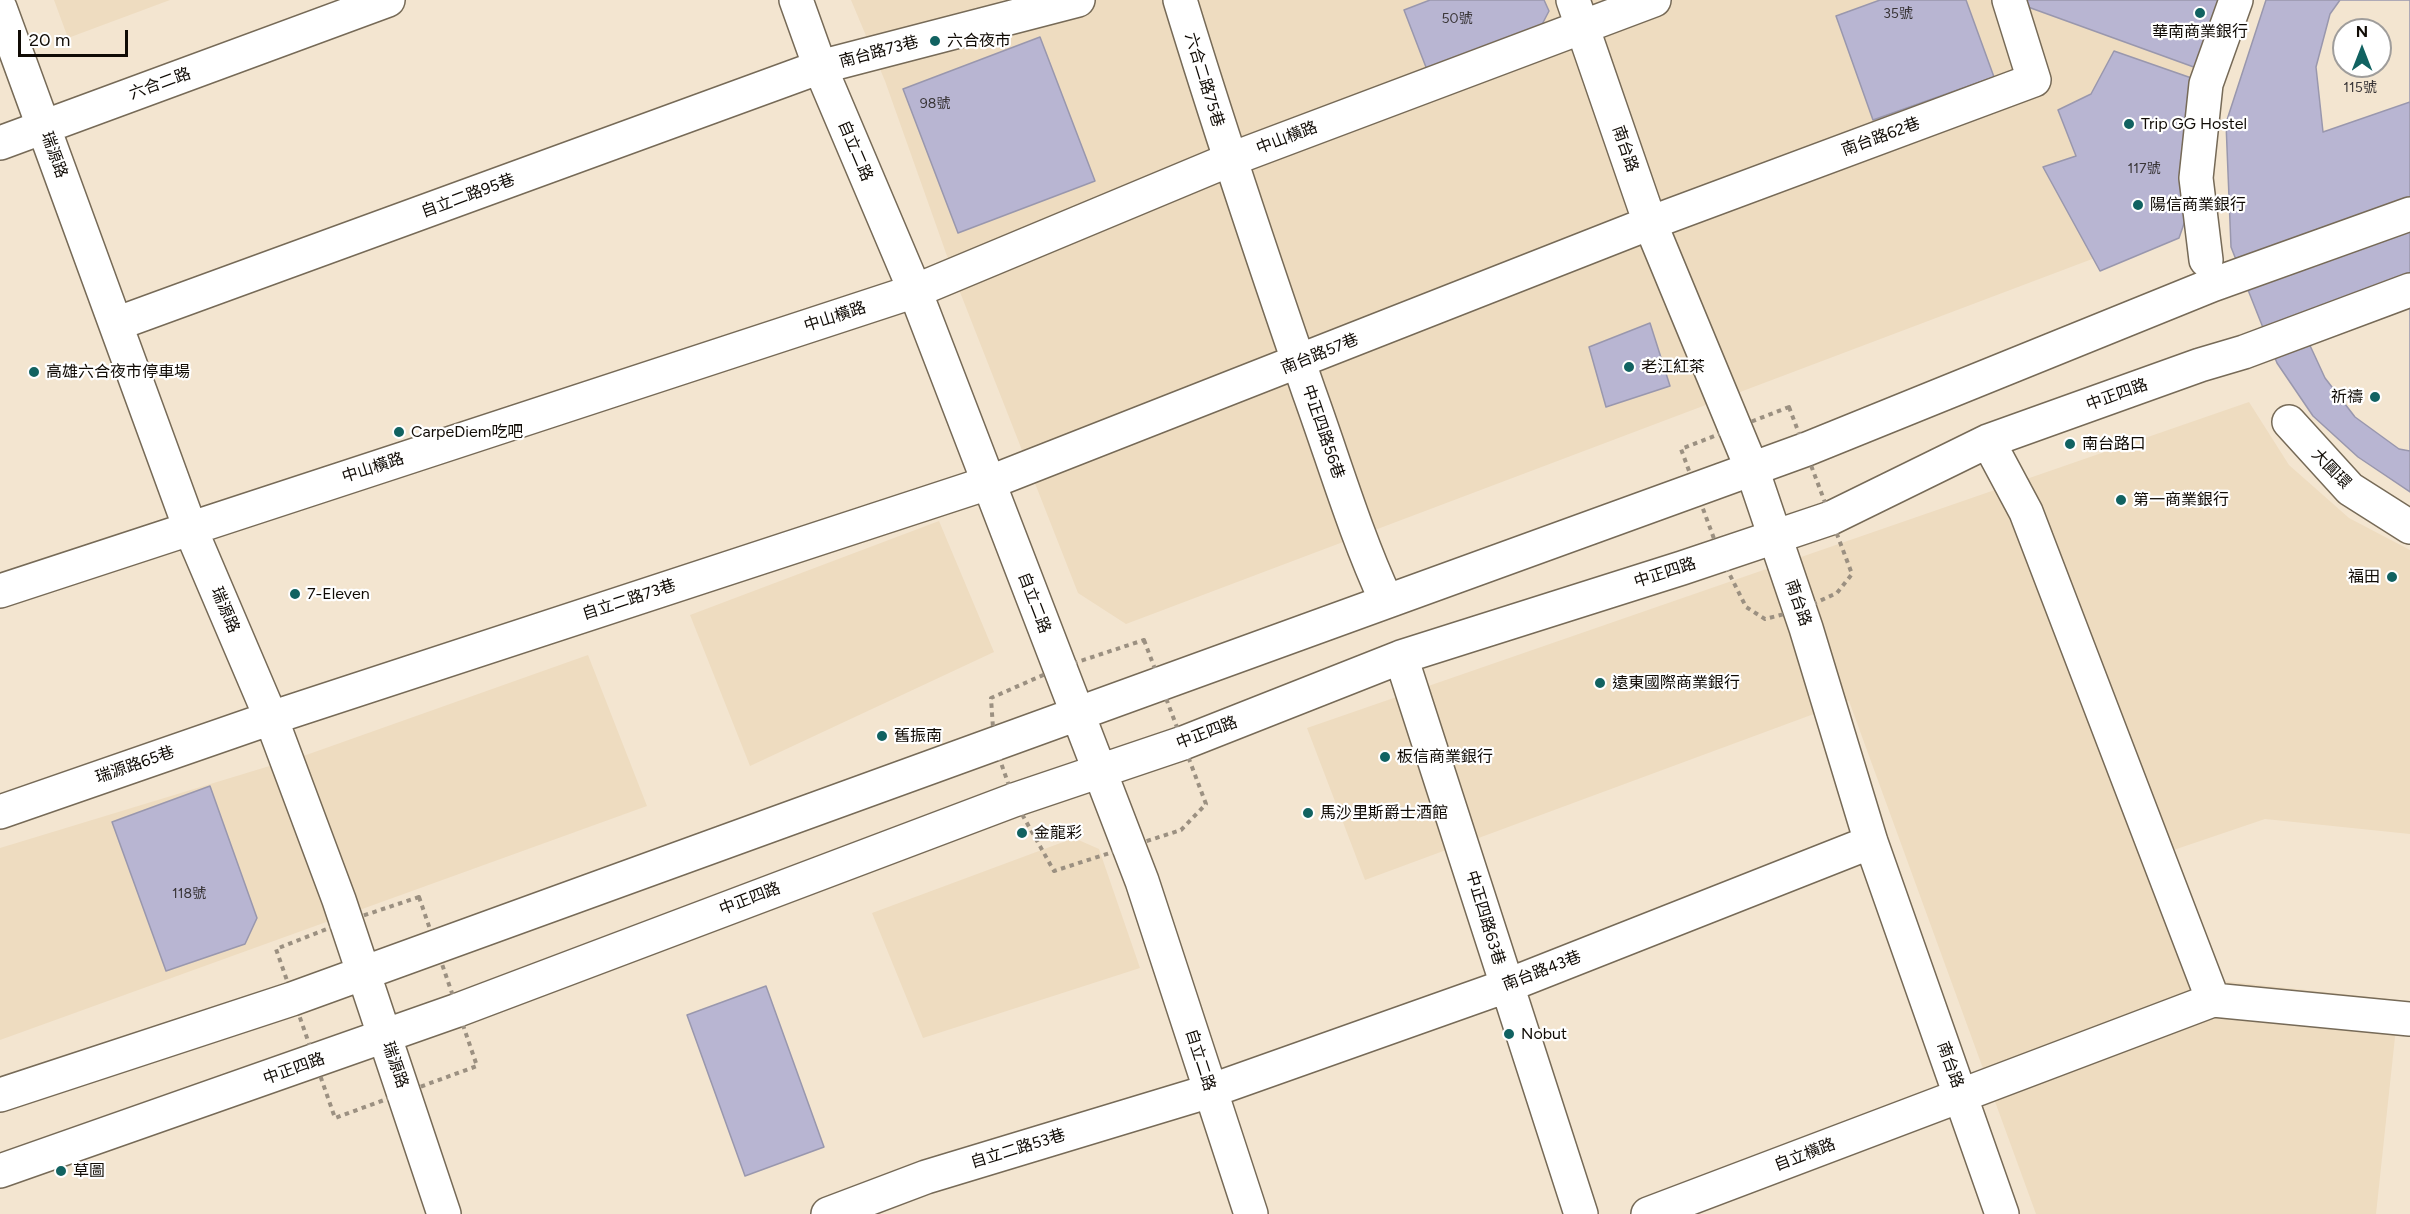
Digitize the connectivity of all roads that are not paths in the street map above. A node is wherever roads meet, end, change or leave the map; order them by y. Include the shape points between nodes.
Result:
1 (388, 0) edge
2 (796, 0) edge
3 (1078, 0) edge
4 (1180, 0) edge
5 (1654, 0) edge
6 (2009, 0) edge
7 (2236, 0) edge
8 (0, 8) edge
9 (1577, 13) edge
10 (820, 68) junction
11 (44, 127) junction
12 (0, 143) edge
13 (1229, 160) junction
14 (2410, 214) edge
15 (1650, 223) junction
16 (2206, 260) dead end
17 (2410, 290) edge
18 (915, 291) junction
19 (116, 324) junction
20 (1299, 363) junction
21 (2289, 422) dead end
22 (1988, 441) junction
23 (1752, 469) junction
24 (988, 483) junction
25 (190, 528) junction
26 (2410, 528) edge
27 (1775, 537) junction
28 (0, 591) edge
29 (1386, 600) junction
30 (1401, 657) junction
31 (1077, 714) junction
32 (271, 718) junction
33 (1099, 771) junction
34 (0, 812) edge
35 (1871, 842) junction
36 (364, 972) junction
37 (1506, 986) junction
38 (2213, 1000) junction
39 (2410, 1019) edge
40 (385, 1036) junction
41 (1210, 1091) junction
42 (0, 1095) edge
43 (1961, 1096) junction
44 (0, 1171) edge
45 (444, 1214) edge
46 (828, 1214) edge
47 (1251, 1214) edge
48 (1581, 1214) edge
49 (1648, 1214) edge
50 (2002, 1214) edge

1 - 11 street, 六合二路
2 - 10 street, 自立二路
3 - 10 street, 南台路73巷
4 - 13 street, 六合二路75巷
5 - 9 street, 中山橫路
6 - 15 street, 南台路62巷 via 2034,80
7 - 16 street via 2206,84 2196,178
8 - 11 street, 瑞源路
9 - 13 street, 中山橫路
9 - 15 street, 南台路
10 - 18 street, 自立二路
10 - 19 street, 自立二路95巷
11 - 12 street, 六合二路
11 - 19 street, 瑞源路
13 - 18 street, 中山橫路
13 - 20 street, 中正四路56巷
14 - 23 street via 2211,285
15 - 20 street, 南台路57巷
15 - 23 street, 南台路
17 - 22 street, 中正四路
18 - 24 street, 自立二路
18 - 25 street, 中山橫路
19 - 25 street, 瑞源路
20 - 24 street, 南台路57巷
20 - 29 street, 中正四路56巷
21 - 26 street, 大圓環 via 2350,489
22 - 27 street, 中正四路 via 1831,518
22 - 38 street via 2026,512
23 - 27 street, 南台路
23 - 29 street
24 - 31 street, 自立二路
24 - 32 street, 自立二路73巷
25 - 28 street, 中山橫路
25 - 32 street, 瑞源路
27 - 30 street, 中正四路
27 - 35 street, 南台路
29 - 31 street
30 - 33 street, 中正四路 via 1183,743
30 - 37 street, 中正四路63巷
31 - 33 street, 自立二路
31 - 36 street
32 - 34 street, 瑞源路65巷
32 - 36 street, 瑞源路
33 - 40 street, 中正四路
33 - 41 street, 自立二路 via 1142,881
35 - 37 street, 南台路43巷
35 - 43 street, 南台路
36 - 40 street, 瑞源路
36 - 42 street
37 - 41 street, 南台路43巷
37 - 48 street, 中正四路63巷
38 - 39 street
38 - 43 street, 自立橫路
40 - 44 street, 中正四路
40 - 45 street, 瑞源路
41 - 46 street, 自立二路53巷 via 926,1177
41 - 47 street, 自立二路
43 - 49 street, 自立橫路
43 - 50 street, 南台路

